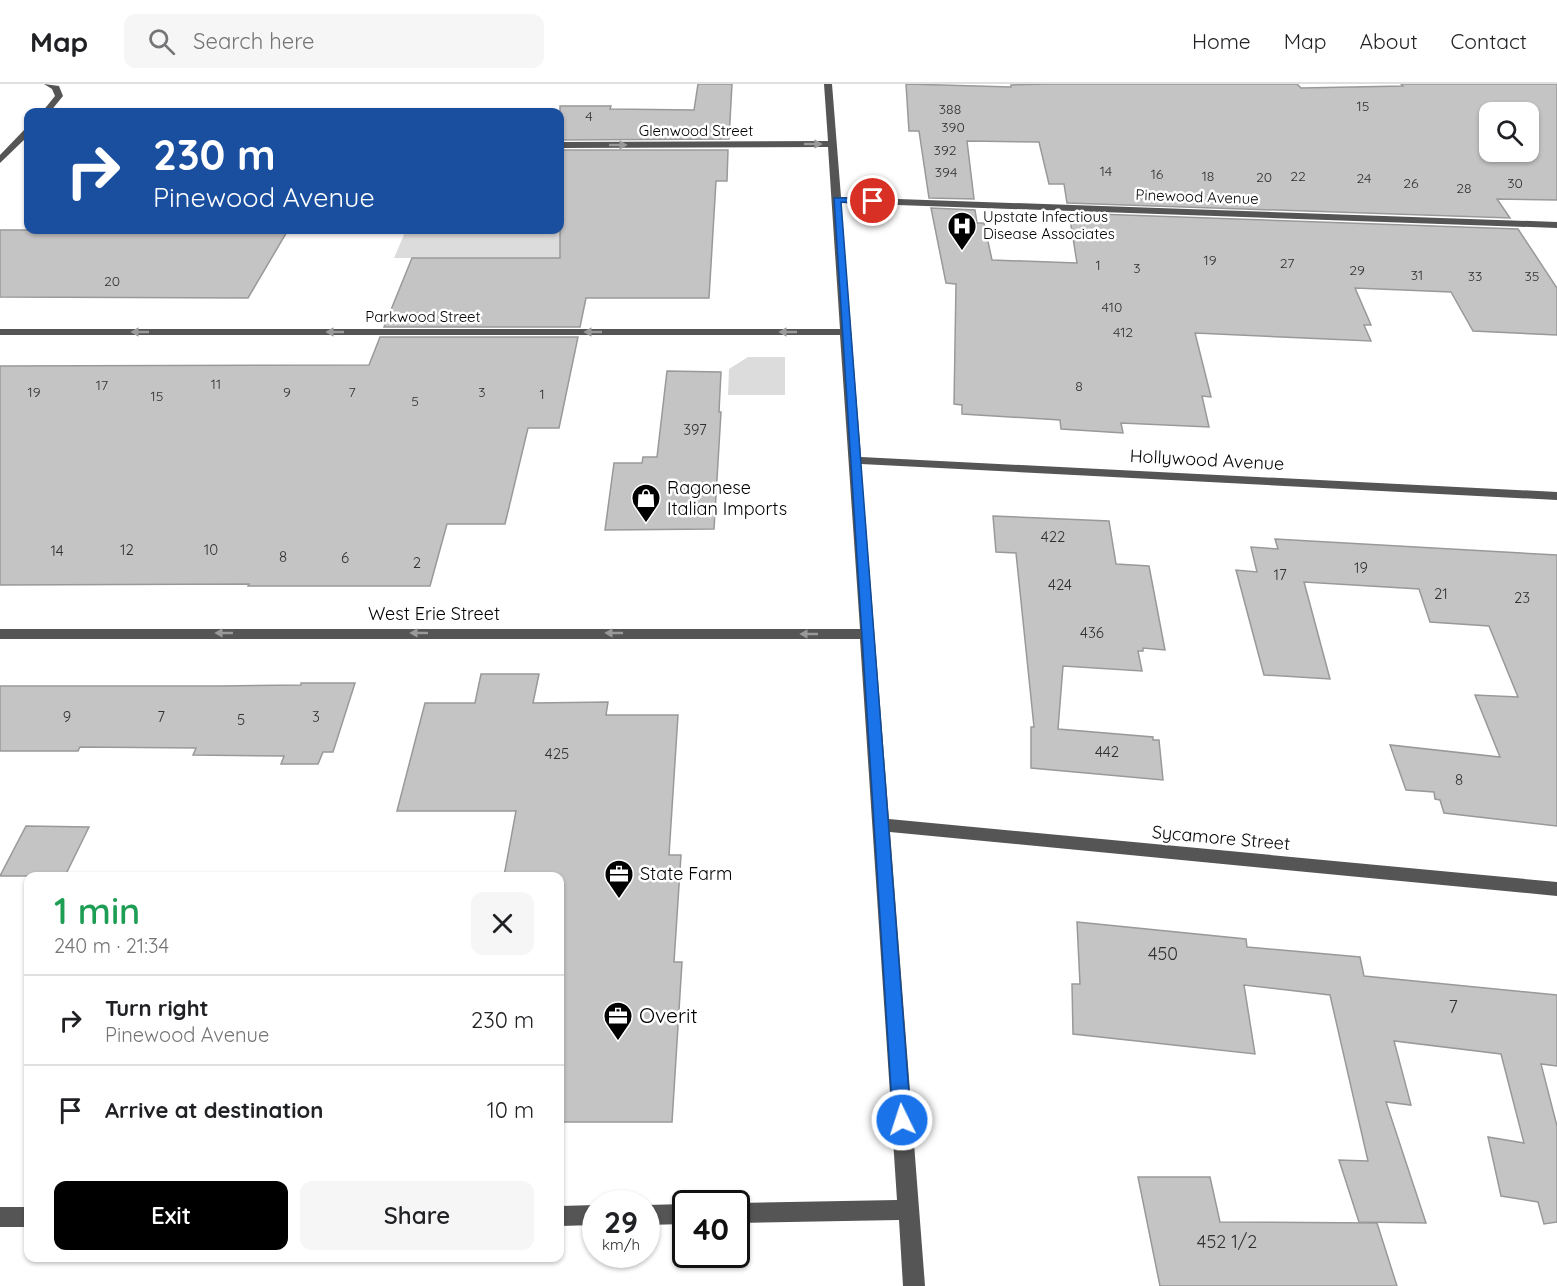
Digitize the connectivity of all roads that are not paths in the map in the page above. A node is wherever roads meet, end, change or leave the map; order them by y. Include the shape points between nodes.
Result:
1 (48, 84) edge
2 (828, 84) edge
3 (50, 108) edge
4 (24, 135) edge
5 (833, 144) junction
6 (564, 145) edge
7 (0, 146) edge
8 (14, 146) junction
9 (24, 146) edge
10 (0, 160) edge
11 (837, 200) junction
12 (1557, 225) edge
13 (0, 332) edge
14 (846, 332) junction
15 (855, 460) junction
16 (1557, 496) edge
17 (0, 634) edge
18 (867, 634) junction
19 (881, 825) junction
20 (1557, 889) edge
21 (909, 1210) junction
22 (750, 1213) edge
23 (582, 1215) edge
24 (564, 1216) edge
25 (0, 1217) edge
26 (24, 1217) edge
27 (914, 1286) edge

1 - 3 street via 59,93
2 - 5 street
4 - 8 street
6 -> 5 street, Glenwood Street
5 - 11 street
7 - 8 street
8 - 9 street
8 - 10 street
11 - 12 street, Pinewood Avenue
11 - 14 street
14 -> 13 street, Parkwood Street
14 - 15 street
15 - 16 street, Hollywood Avenue
15 - 18 street
18 -> 17 street, West Erie Street
18 - 19 street
19 - 20 street, Sycamore Street
19 - 21 street
21 - 22 street
21 - 27 street
23 - 24 street
25 - 26 street

